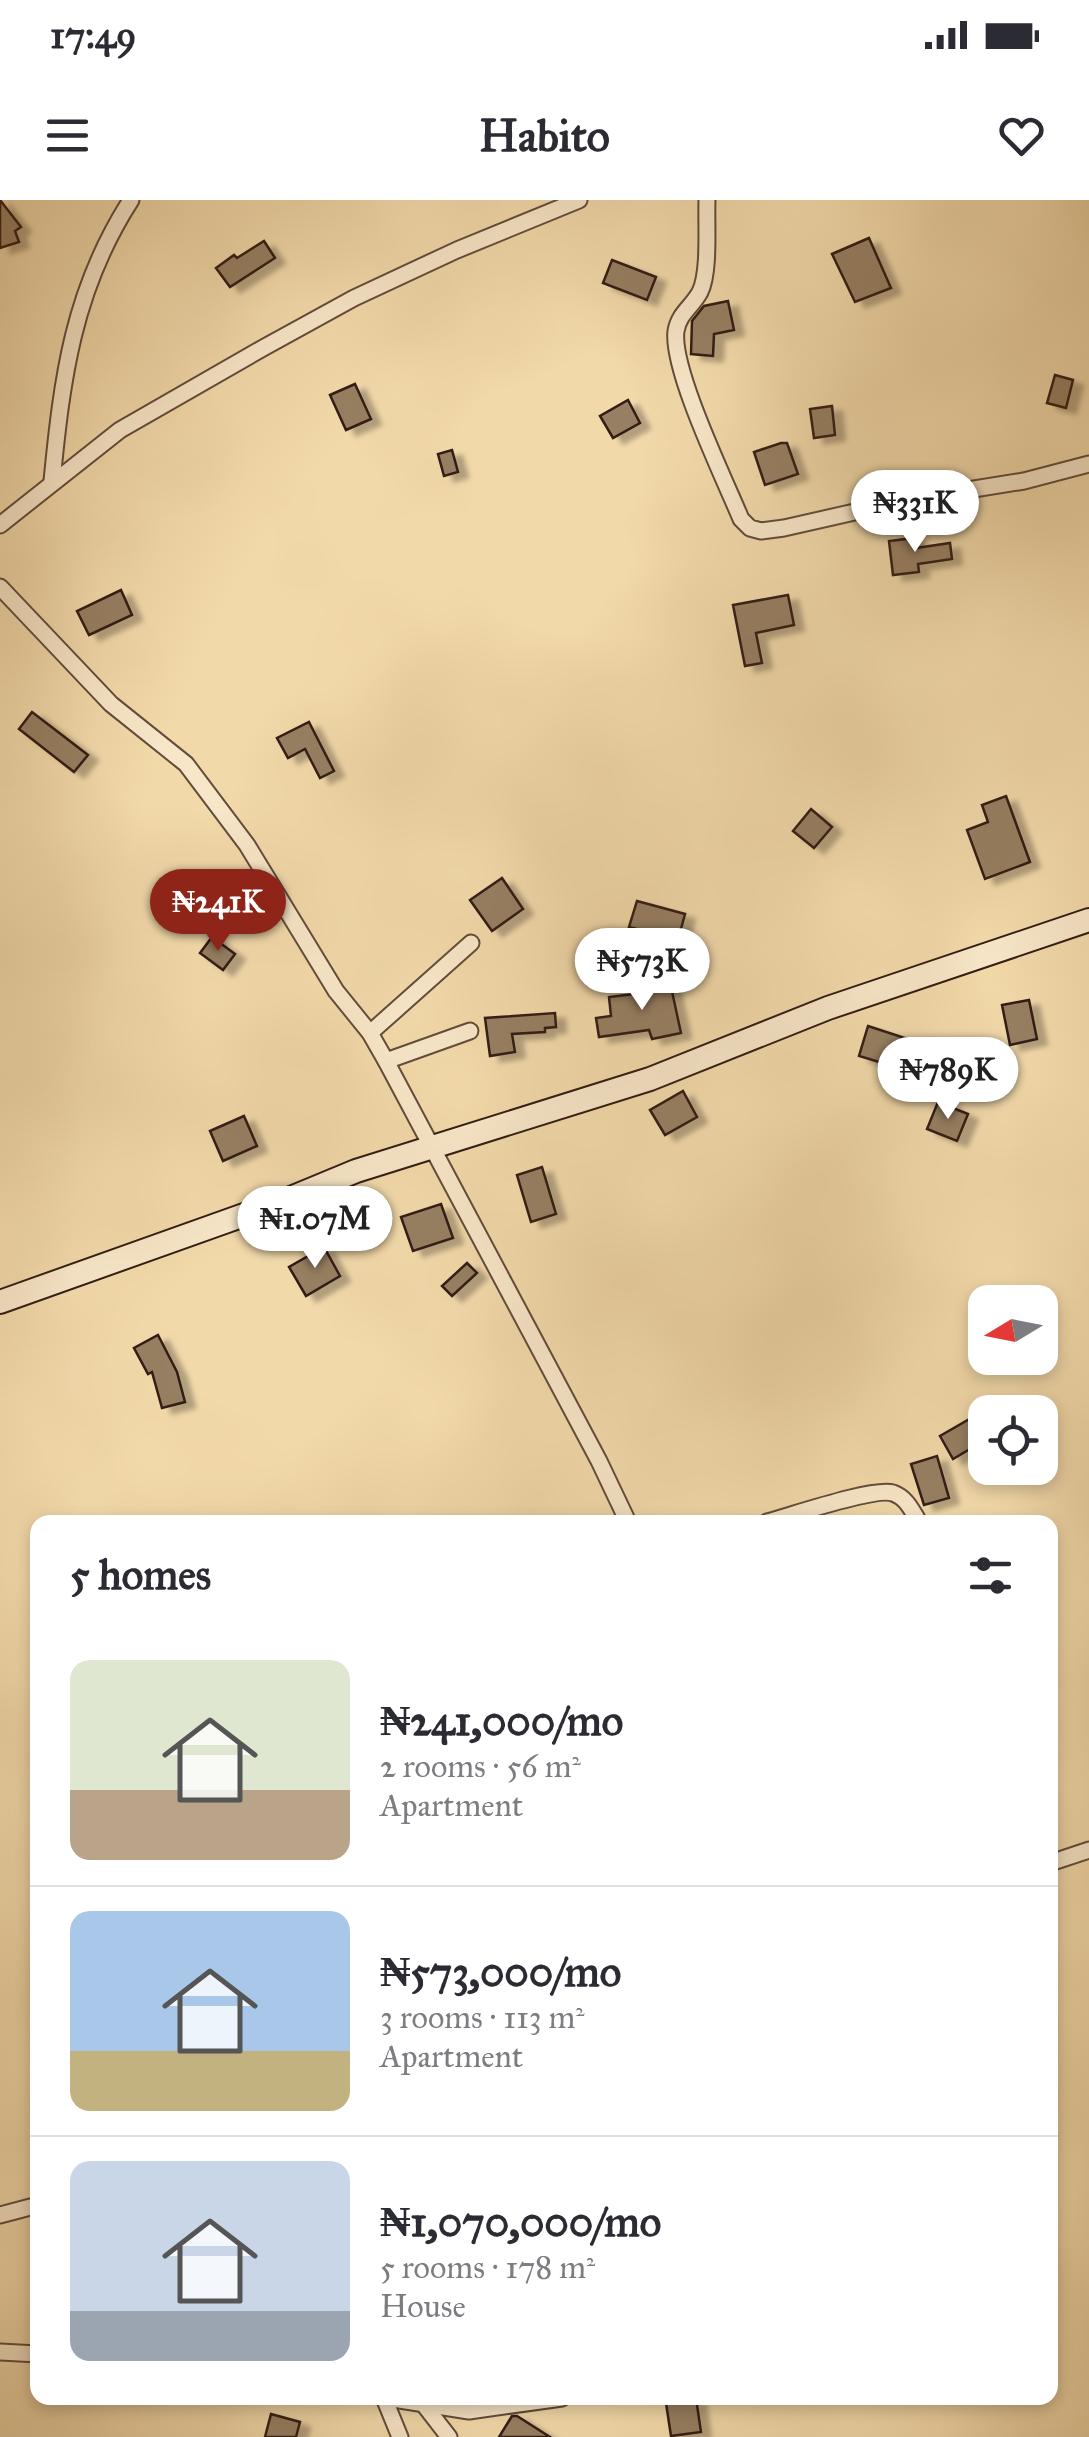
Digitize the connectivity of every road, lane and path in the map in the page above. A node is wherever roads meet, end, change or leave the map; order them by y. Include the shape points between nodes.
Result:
1 (131, 200) edge
2 (579, 200) edge
3 (707, 200) edge
4 (1089, 464) edge
5 (52, 481) junction
6 (0, 524) edge
7 (0, 588) edge
8 (1089, 920) edge
9 (471, 943) dead end
10 (470, 1031) dead end
11 (370, 1033) junction
12 (386, 1060) junction
13 (432, 1150) junction
14 (0, 1302) edge
15 (625, 1515) edge
16 (792, 1515) edge
17 (914, 1515) edge
18 (1089, 1850) edge
19 (1058, 1860) edge
20 (30, 2207) edge
21 (0, 2215) edge
22 (0, 2352) edge
23 (30, 2354) edge
24 (389, 2405) edge
25 (424, 2405) edge
26 (440, 2405) edge
27 (511, 2405) edge
28 (400, 2437) edge
29 (449, 2437) edge

1 - 5 street via 98,256 71,335
2 - 5 street via 354,298 120,430
3 - 4 street via 704,275 680,316 678,366 750,528 784,528
5 - 6 street
7 - 11 street via 111,704 186,764 248,844 336,991
8 - 13 street via 844,1003 650,1080
9 - 11 street
10 - 12 street
11 - 12 street
12 - 13 street
13 - 14 street via 356,1171
13 - 15 street
16 - 17 street via 890,1492
18 - 19 street
20 - 21 street
22 - 23 street
24 - 28 street
25 - 29 street
26 - 27 street via 468,2411

